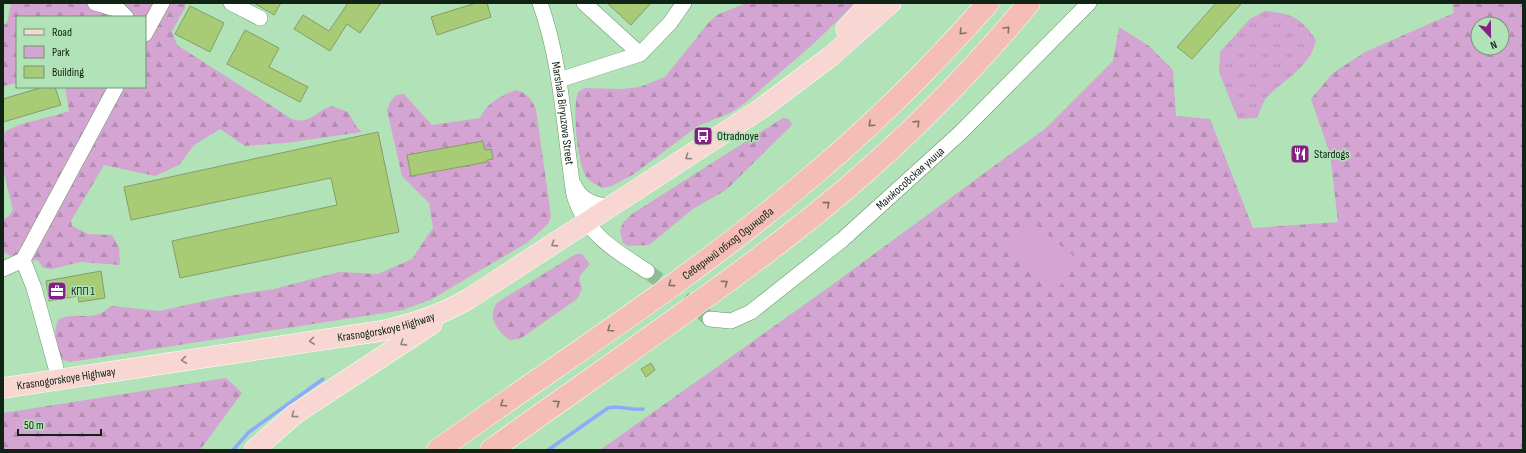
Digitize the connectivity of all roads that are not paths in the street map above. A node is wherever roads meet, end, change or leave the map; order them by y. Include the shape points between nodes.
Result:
1 (95, 3) edge
2 (162, 3) edge
3 (231, 3) edge
4 (540, 3) edge
5 (584, 3) edge
6 (684, 3) edge
7 (869, 3) edge
8 (891, 3) edge
9 (988, 3) edge
10 (1030, 3) edge
11 (1089, 3) edge
12 (125, 16) edge
13 (260, 18) dead end
14 (146, 32) edge
15 (640, 54) junction
16 (558, 80) junction
17 (115, 88) edge
18 (721, 136) junction
19 (570, 175) junction
20 (612, 206) junction
21 (586, 222) junction
22 (23, 260) junction
23 (3, 269) edge
24 (647, 271) tunnel mouth
25 (470, 298) junction
26 (710, 319) tunnel mouth
27 (57, 379) junction
28 (3, 388) edge
29 (254, 450) edge
30 (438, 450) edge
31 (491, 450) edge

1 - 12 street via 119,10
2 - 14 street
3 - 13 street
4 - 16 street, Marshala Biryuzova Street via 551,41
5 - 15 street
6 - 15 street via 670,23
7 - 18 main road via 825,49
8 - 18 main road via 831,56
9 -> 30 highway, Северный обход Одинцова via 910,87 800,187 648,302
31 -> 10 highway via 672,322 776,246 820,210 932,108
11 - 26 street, Манжосовская улица via 959,134 842,240 751,312 730,321
15 - 16 street
16 - 19 street, Marshala Biryuzova Street
17 - 22 street
18 -> 20 main road, Krasnogorskoye Highway
19 - 20 street via 578,193 584,198 600,206
19 - 21 street, Marshala Biryuzova Street via 578,210
20 - 21 main road, Krasnogorskoye Highway
21 - 24 street via 600,239
21 -> 25 main road, Krasnogorskoye Highway
22 - 23 street
22 - 27 street via 34,288
25 -> 27 main road, Krasnogorskoye Highway via 427,319 381,331
25 -> 29 main road via 295,414
27 - 28 main road, Krasnogorskoye Highway

